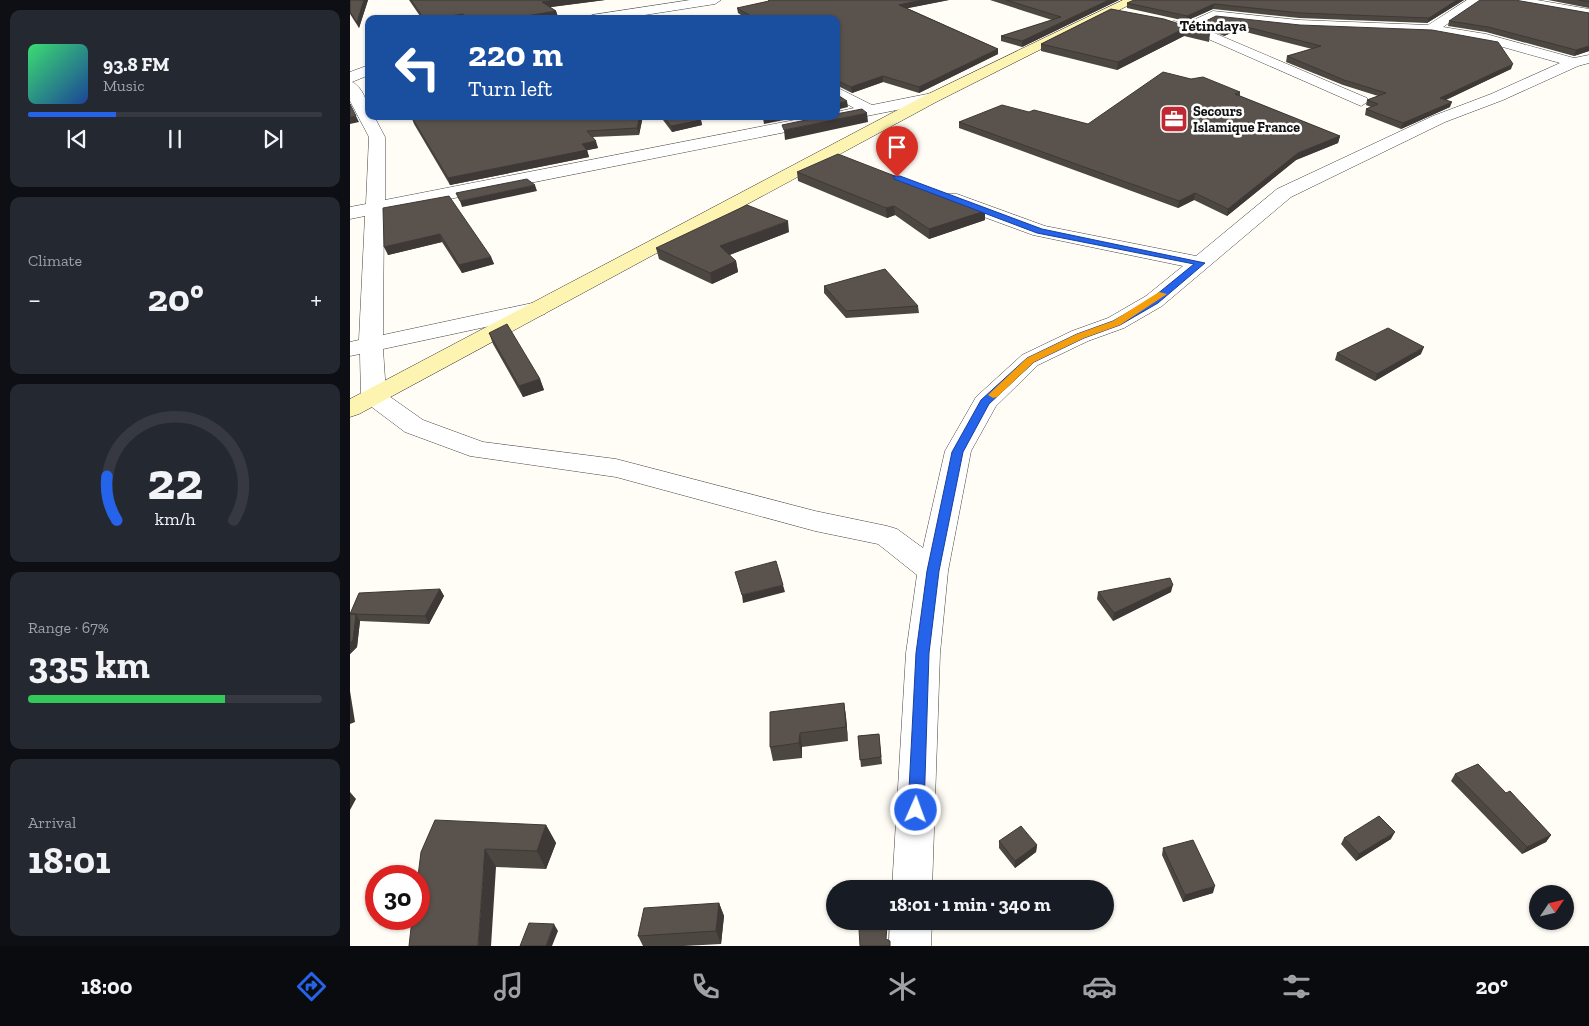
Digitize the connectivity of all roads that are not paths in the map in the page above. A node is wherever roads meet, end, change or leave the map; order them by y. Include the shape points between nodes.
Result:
1 (715, 0) edge
2 (1476, 0) edge
3 (1515, 0) edge
4 (683, 2) edge
5 (1136, 8) edge
6 (1589, 13) edge
7 (703, 14) dead end
8 (613, 15) edge
9 (1166, 21) edge
10 (1189, 27) junction
11 (1431, 29) junction
12 (1581, 60) edge
13 (365, 71) edge
14 (350, 78) edge
15 (350, 86) edge
16 (840, 94) edge
17 (932, 98) junction
18 (1361, 100) dead end
19 (869, 110) junction
20 (365, 114) edge
21 (840, 116) edge
22 (368, 120) edge
23 (819, 120) edge
24 (832, 152) junction
25 (858, 162) edge
26 (930, 190) edge
27 (375, 208) junction
28 (350, 213) edge
29 (1200, 263) junction
30 (537, 309) junction
31 (361, 346) edge
32 (374, 397) junction
33 (350, 409) edge
34 (933, 571) junction
35 (912, 880) edge
36 (911, 930) edge
37 (910, 946) edge

1 - 4 street
2 - 11 street
3 - 6 street
4 - 7 street
4 - 8 street
5 - 17 main road via 1112,11
9 - 10 street
10 - 11 street via 1213,15 1298,24
10 - 18 street
11 - 12 street
12 - 29 street via 1439,119 1284,193
13 - 14 street
15 - 20 street
16 - 19 street
17 - 19 street
17 - 24 main road
19 - 21 street
22 - 27 street via 377,136
23 - 27 street
24 - 25 street
24 - 30 main road
26 - 29 street via 1040,231
27 - 28 street
27 - 31 street
29 - 34 street via 1154,301 1116,323 1030,360 985,402 958,452
30 - 31 street
30 - 32 main road
31 - 32 street
32 - 33 main road
32 - 34 street via 414,426 479,450 616,468 815,521 886,536
34 - 35 street via 923,653
36 - 37 street

